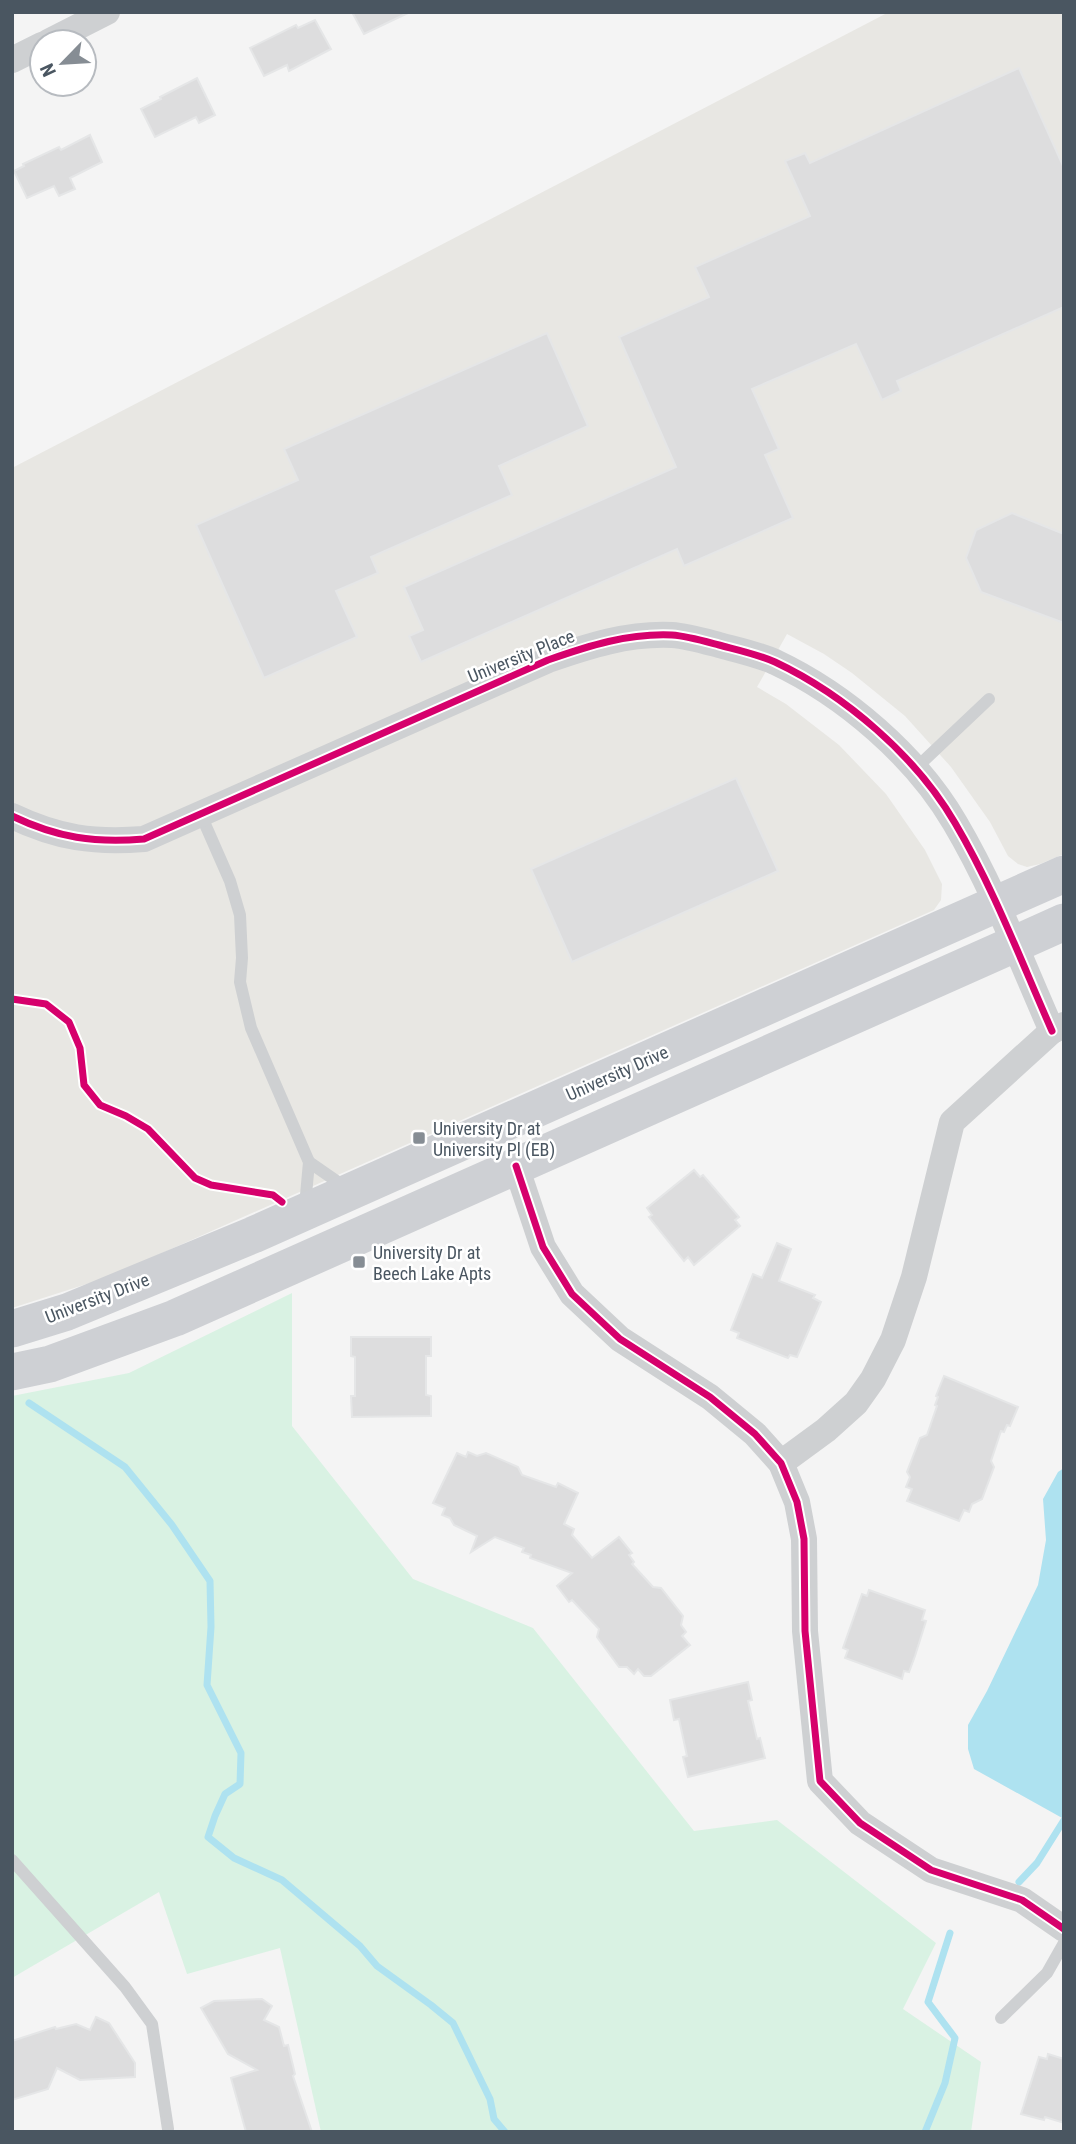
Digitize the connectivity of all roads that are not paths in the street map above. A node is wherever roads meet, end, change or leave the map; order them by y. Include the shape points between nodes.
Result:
1 (107, 12) edge
2 (76, 28) edge
3 (28, 52) edge
4 (12, 60) edge
5 (989, 699) dead end
6 (916, 768) junction
7 (201, 815) junction
8 (12, 816) edge
9 (1064, 874) edge
10 (996, 904) junction
11 (1064, 922) edge
12 (1014, 945) junction
13 (1058, 1028) edge
14 (309, 1162) junction
15 (516, 1166) junction
16 (351, 1192) junction
17 (304, 1213) junction
18 (12, 1329) edge
19 (12, 1372) edge
20 (781, 1463) junction
21 (12, 1860) edge
22 (1064, 1929) edge
23 (1064, 1944) edge
24 (1001, 2018) dead end
25 (165, 2131) edge

1 - 2 street
3 - 4 street
5 - 6 lane
6 - 7 street, University Place via 839,701 774,662 673,635 627,637 593,644 498,681
6 - 10 street, University Place via 954,822
7 - 8 street, University Place via 144,839 115,841 74,838
7 - 14 lane via 240,915 240,982 251,1028
9 - 10 main road, University Drive
10 - 12 street, University Place
10 - 16 main road, University Drive
11 - 12 main road
12 - 13 street, University Place
12 - 15 main road
13 - 20 street via 952,1122 914,1277 893,1340 856,1403
14 - 16 lane
14 - 17 lane
15 - 19 main road via 175,1318 50,1364
15 - 20 street via 543,1247 572,1294 620,1339 710,1397 755,1434
16 - 17 main road, University Drive
17 - 18 main road, University Drive via 80,1307
20 - 22 street via 797,1502 804,1539 806,1642 820,1781 860,1823 931,1870 1022,1900
21 - 25 lane via 152,2024
23 - 24 lane via 1047,1973

